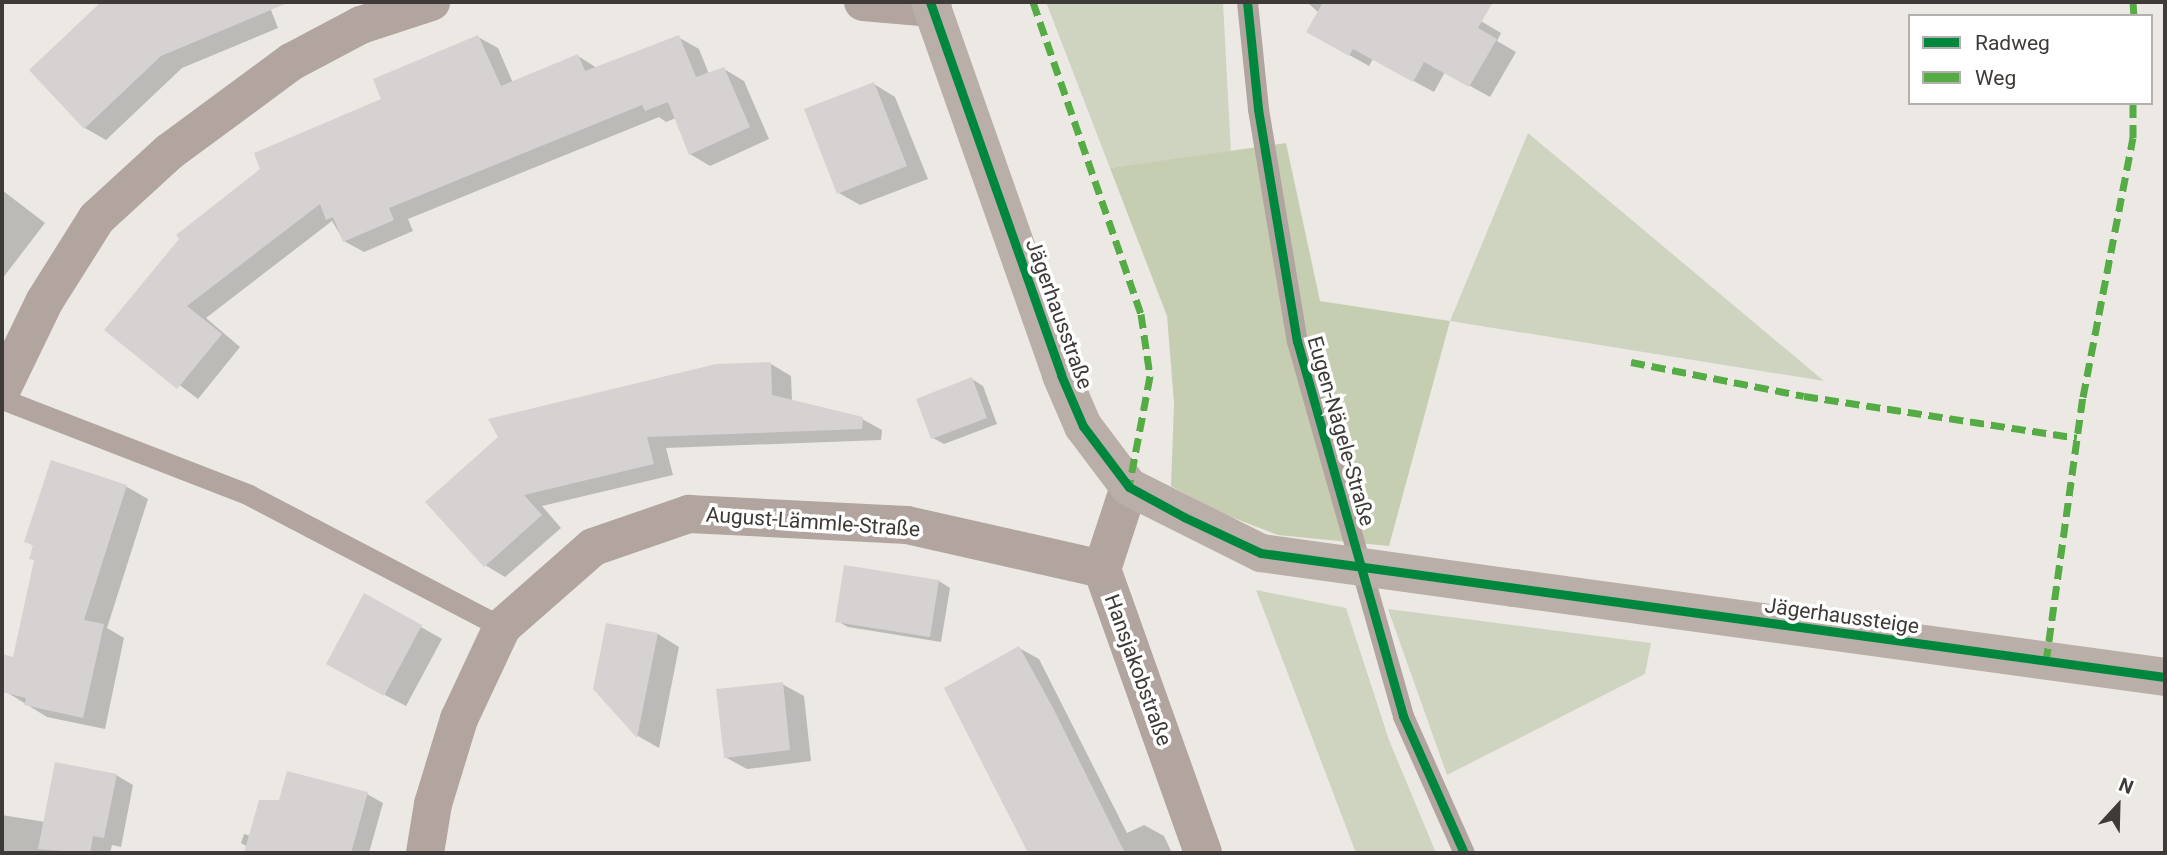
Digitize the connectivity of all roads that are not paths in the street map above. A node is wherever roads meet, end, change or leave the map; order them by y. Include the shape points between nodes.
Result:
1 (431, 2) edge
2 (863, 2) edge
3 (1247, 2) edge
4 (932, 5) edge
5 (2, 389) edge
6 (2, 399) edge
7 (1129, 487) junction
8 (1261, 553) joint
9 (1102, 569) junction
10 (502, 627) junction
11 (2165, 677) edge
12 (425, 853) edge
13 (1203, 853) edge
14 (1464, 853) edge

1 - 5 street via 361,25 291,62 169,152 97,218 44,302
2 - 4 street
3 - 14 lane, Eugen-Nägele-Straße via 1258,109 1297,341 1403,716
4 - 7 street, Jägerhausstraße via 1061,375 1083,426
6 - 10 lane via 249,495
7 - 8 street, Jägerhausstraße
7 - 9 street, Hansjakobstraße
8 - 11 street, Jägerhaussteige, bridge
9 - 10 street, August-Lämmle-Straße via 907,525 688,514 593,547
9 - 13 street, Hansjakobstraße
10 - 12 street, August-Lämmle-Straße via 459,719 433,804

